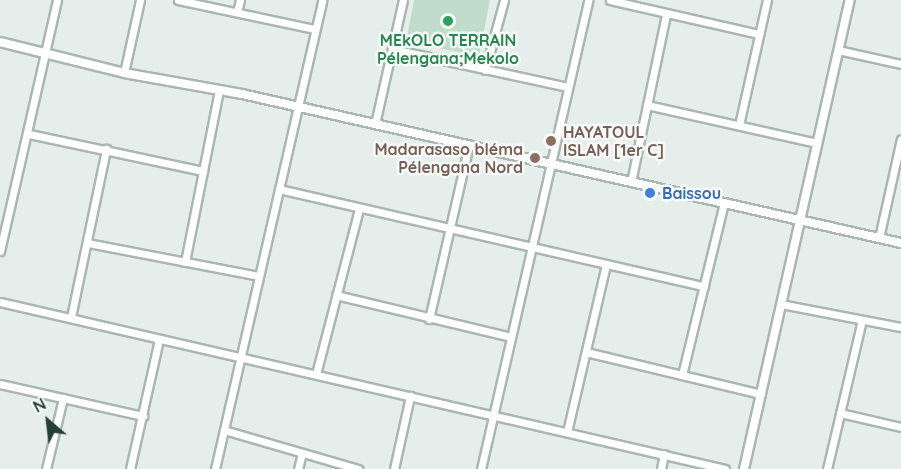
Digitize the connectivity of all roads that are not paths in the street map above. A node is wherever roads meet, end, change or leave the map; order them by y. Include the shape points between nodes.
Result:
1 (57, 0) edge
2 (140, 0) edge
3 (178, 0) edge
4 (240, 0) edge
5 (322, 0) edge
6 (403, 0) edge
7 (504, 0) edge
8 (588, 0) edge
9 (610, 0) edge
10 (767, 0) edge
11 (850, 0) edge
12 (237, 12) junction
13 (666, 14) junction
14 (315, 29) junction
15 (759, 34) junction
16 (0, 42) edge
17 (392, 49) junction
18 (838, 50) junction
19 (42, 54) junction
20 (901, 64) edge
21 (485, 70) junction
22 (124, 73) junction
23 (568, 87) junction
24 (219, 90) junction
25 (647, 105) junction
26 (298, 107) junction
27 (375, 124) junction
28 (739, 126) junction
29 (29, 134) junction
30 (901, 139) edge
31 (817, 143) junction
32 (469, 145) junction
33 (106, 149) junction
34 (898, 163) edge
35 (550, 164) junction
36 (203, 171) junction
37 (631, 182) junction
38 (279, 189) junction
39 (724, 203) junction
40 (359, 209) junction
41 (800, 220) junction
42 (449, 229) junction
43 (879, 238) junction
44 (88, 243) junction
45 (901, 243) edge
46 (531, 249) junction
47 (0, 251) edge
48 (185, 262) junction
49 (606, 265) junction
50 (259, 276) junction
51 (704, 286) junction
52 (336, 295) junction
53 (0, 302) edge
54 (781, 304) junction
55 (71, 317) junction
56 (429, 319) junction
57 (862, 320) junction
58 (901, 327) edge
59 (511, 338) junction
60 (159, 339) junction
61 (586, 352) junction
62 (241, 357) junction
63 (316, 374) junction
64 (682, 375) junction
65 (0, 384) edge
66 (761, 394) junction
67 (410, 396) junction
68 (63, 398) junction
69 (840, 413) junction
70 (143, 416) junction
71 (493, 416) junction
72 (901, 427) edge
73 (224, 430) junction
74 (567, 432) junction
75 (302, 453) junction
76 (664, 454) junction
77 (46, 469) edge
78 (130, 469) edge
79 (215, 469) edge
80 (298, 469) edge
81 (358, 469) edge
82 (393, 469) edge
83 (481, 469) edge
84 (661, 469) edge
85 (725, 469) edge
86 (744, 469) edge
87 (827, 469) edge

1 - 19 street
2 - 22 street
3 - 12 street
4 - 12 street
5 - 14 street
6 - 17 street
7 - 21 street
8 - 23 street
9 - 13 street
10 - 15 street
11 - 18 street
12 - 14 street
13 - 15 street
13 - 25 street
14 - 26 street
15 - 28 street
16 - 19 street
17 - 21 street
17 - 27 street
18 - 20 street
18 - 31 street
19 - 22 street
19 - 29 street
21 - 23 street
22 - 24 street
23 - 35 street
24 - 26 street
24 - 36 street
25 - 28 street
25 - 37 street
26 - 27 street
26 - 38 street
27 - 32 street
28 - 31 street
29 - 33 street
29 - 47 street
30 - 34 street
31 - 41 street
32 - 35 street
32 - 42 street
33 - 36 street
33 - 44 street
34 - 43 street
35 - 37 street
35 - 46 street
36 - 48 street
37 - 39 street
38 - 40 street
38 - 50 street
39 - 41 street
39 - 51 street
40 - 42 street
40 - 52 street
41 - 43 street
41 - 54 street
42 - 46 street
42 - 56 street
43 - 45 street
44 - 48 street
44 - 55 street
46 - 49 street
46 - 59 street
48 - 50 street
49 - 51 street
49 - 61 street
50 - 62 street
51 - 64 street
52 - 56 street
52 - 63 street
53 - 55 street
54 - 57 street
54 - 66 street
55 - 60 street
56 - 59 street
57 - 58 street
57 - 69 street
59 - 71 street
60 - 62 street
60 - 70 street
61 - 64 street
61 - 74 street
62 - 63 street
62 - 73 street
63 - 67 street
64 - 66 street
65 - 68 street
66 - 86 street
67 - 71 street
67 - 82 street
68 - 70 street
68 - 77 street
69 - 72 street
69 - 87 street
70 - 78 street
71 - 74 street
71 - 83 street
73 - 75 street
73 - 79 street
74 - 76 street
75 - 80 street
75 - 81 street
76 - 84 street
76 - 85 street

